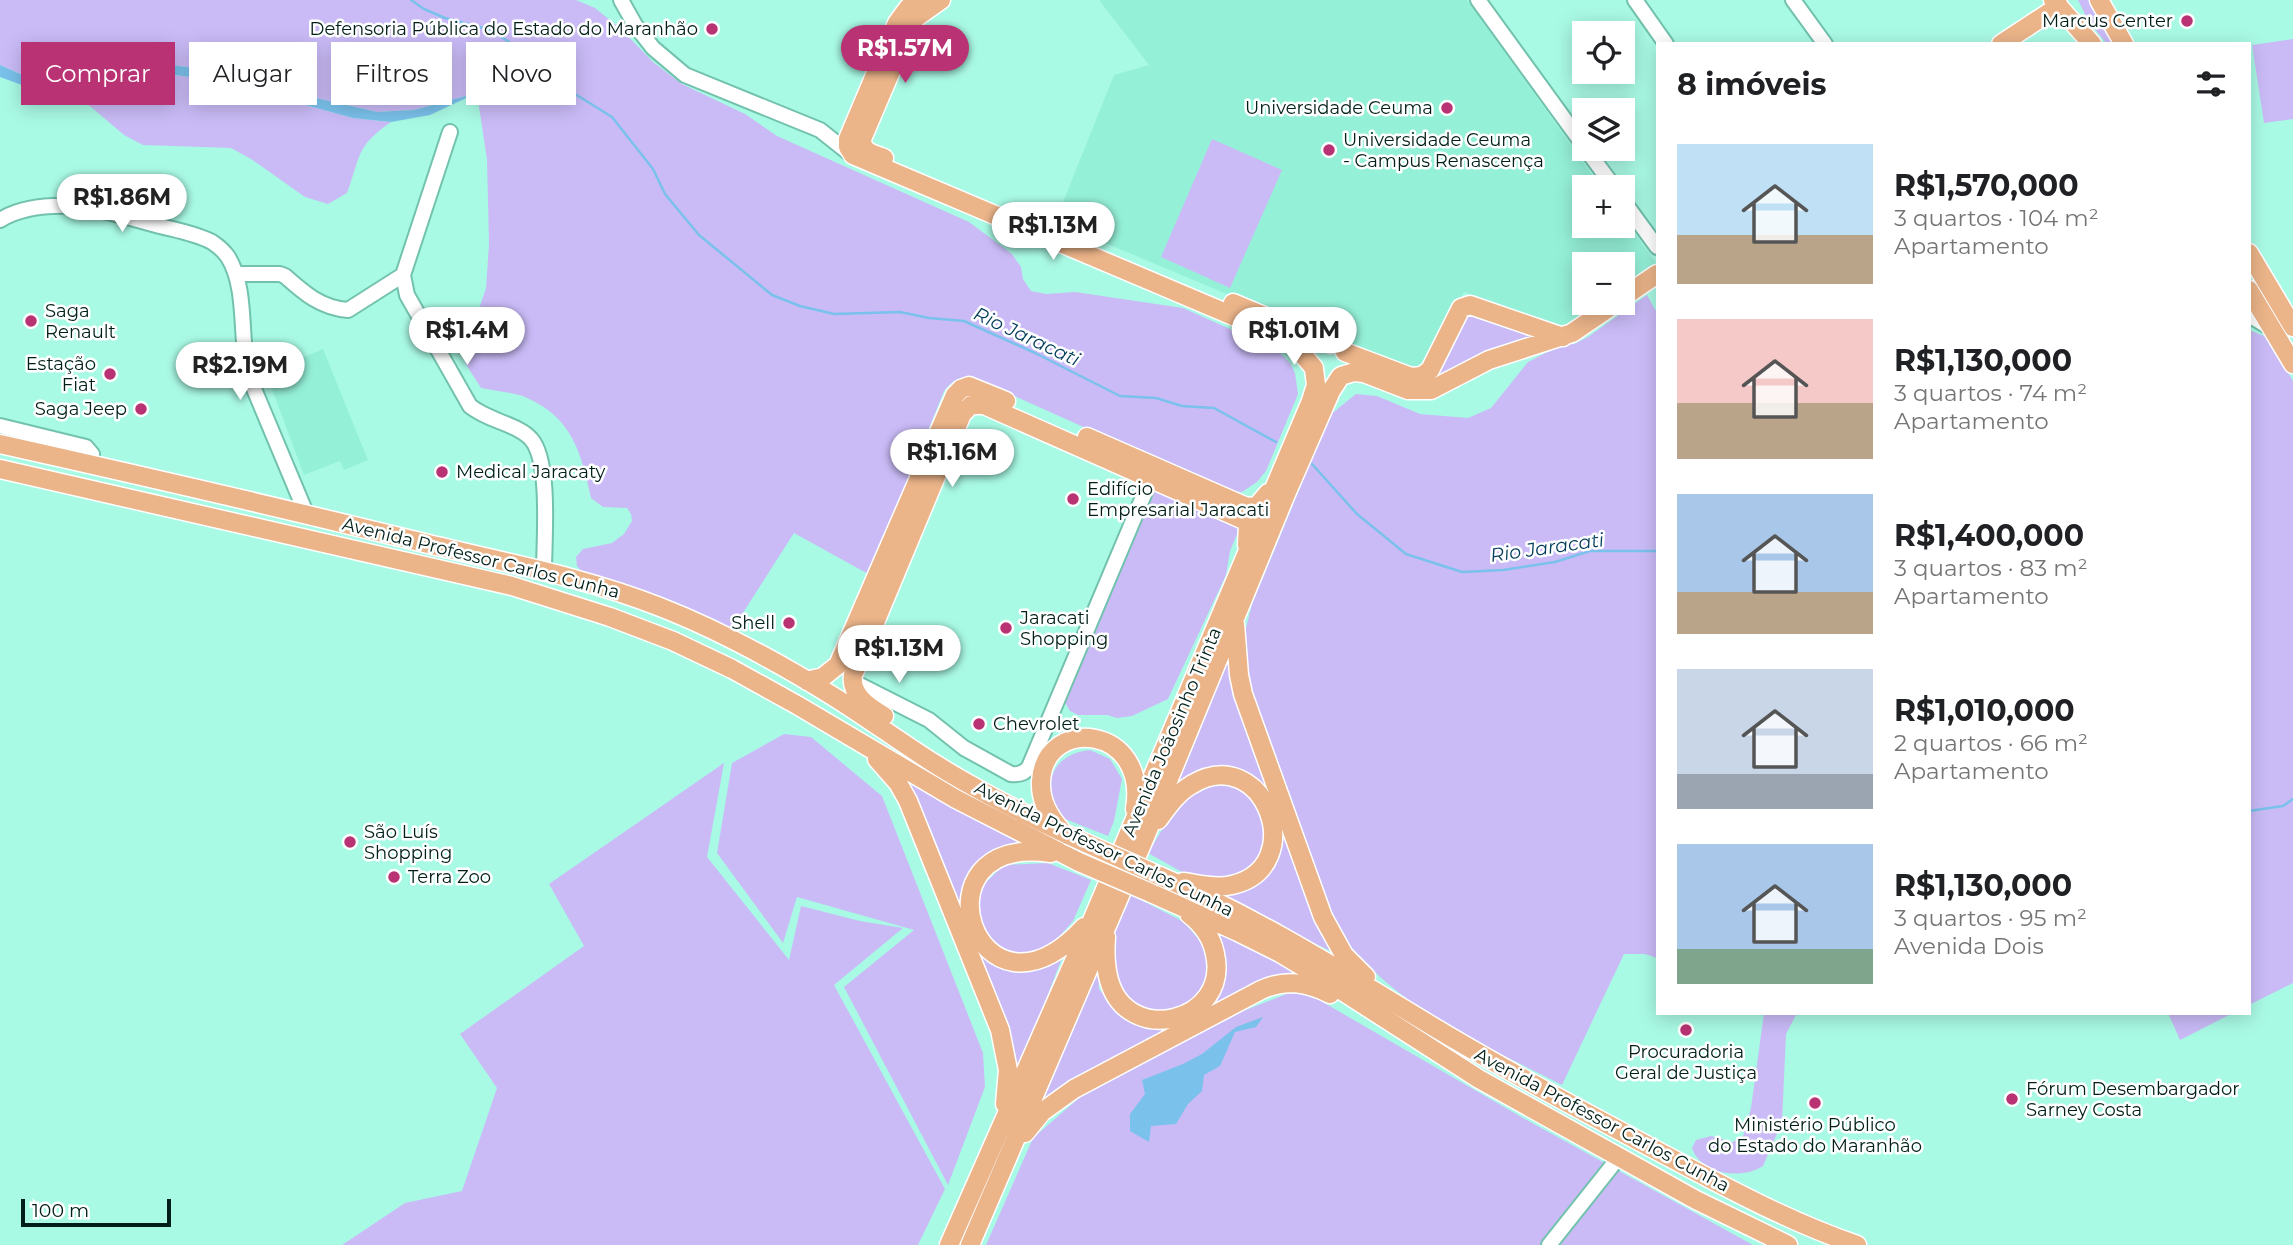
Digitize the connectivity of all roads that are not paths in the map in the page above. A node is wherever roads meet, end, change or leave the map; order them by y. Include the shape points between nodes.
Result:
1 (621, 0) edge
2 (941, 0) edge
3 (1478, 0) edge
4 (1635, 0) edge
5 (1793, 0) edge
6 (2099, 0) edge
7 (2058, 2) edge
8 (910, 3) edge
9 (1665, 42) edge
10 (1824, 42) edge
11 (2004, 42) edge
12 (2081, 42) edge
13 (2090, 42) edge
14 (2123, 42) edge
15 (1572, 129) edge
16 (450, 132) dead end
17 (860, 154) junction
18 (1635, 217) edge
19 (0, 220) edge
20 (1656, 246) edge
21 (2251, 256) edge
22 (237, 274) junction
23 (403, 275) junction
24 (1656, 275) edge
25 (1635, 289) edge
26 (2251, 293) edge
27 (1597, 315) edge
28 (2251, 316) edge
29 (2293, 327) edge
30 (2272, 329) junction
31 (1563, 337) junction
32 (1338, 348) junction
33 (2293, 364) edge
34 (1314, 369) junction
35 (1341, 377) junction
36 (0, 426) edge
37 (0, 444) edge
38 (91, 464) junction
39 (0, 469) edge
40 (1151, 478) junction
41 (1277, 482) junction
42 (306, 513) junction
43 (912, 513) junction
44 (1246, 555) junction
45 (544, 571) junction
46 (1235, 617) junction
47 (807, 681) junction
48 (852, 681) junction
49 (855, 710) junction
50 (878, 713) junction
51 (856, 740) junction
52 (972, 786) junction
53 (1068, 835) junction
54 (1145, 837) junction
55 (1126, 839) junction
56 (1074, 859) junction
57 (1166, 879) junction
58 (1154, 894) junction
59 (1101, 920) junction
60 (1402, 1008) junction
61 (1401, 1030) junction
62 (998, 1136) junction
63 (1619, 1157) junction
64 (1007, 1159) junction
65 (949, 1245) edge
66 (970, 1245) edge
67 (1549, 1245) edge
68 (1788, 1245) edge
69 (1857, 1245) edge

1 - 17 street via 653,48 685,75 820,130
2 - 17 main road via 914,20 903,40
3 - 15 street
4 - 9 street
5 - 10 street
6 - 14 main road
7 - 11 main road
7 - 12 street
7 - 13 main road
8 - 17 main road via 892,32 848,137 847,144
16 - 23 street
17 - 32 main road
17 - 34 main road via 1278,335 1297,348
18 - 20 street
19 - 22 street via 14,211 46,206 74,206 123,216 215,243
21 - 29 main road
22 - 23 street via 280,274 310,298 348,310
22 - 42 street via 248,377
23 - 45 street via 407,295 470,406 522,432 536,447 543,469
24 - 25 main road
26 - 30 main road
27 - 31 main road
28 - 30 street
30 - 33 main road
31 - 32 main road via 1470,304 1461,308 1430,370 1422,376 1411,377
31 - 35 main road via 1489,360 1424,392 1364,373
32 - 34 main road via 1321,346 1314,354
32 - 35 main road via 1348,363
34 - 35 main road via 1325,379
34 - 41 main road, Avenida Joãosinho Trinta via 1314,393
35 - 46 main road, Avenida Joãosinho Trinta
36 - 38 street via 86,447 92,454
37 - 38 main road, Avenida Professor Carlos Cunha
38 - 42 main road, Avenida Professor Carlos Cunha
39 - 51 main road, Avenida Professor Carlos Cunha via 557,599 673,641
40 - 43 main road via 976,404 962,414
40 - 44 main road via 1246,521
40 - 48 street via 1022,774 1011,774 964,748 929,720
41 - 43 main road via 1257,506 1247,507 969,386 958,391 951,402
41 - 44 main road, Avenida Joãosinho Trinta
42 - 45 main road, Avenida Professor Carlos Cunha
43 - 47 main road via 838,665 823,677
43 - 48 main road
44 - 55 main road, Avenida Joãosinho Trinta
45 - 47 main road, Avenida Professor Carlos Cunha via 662,608
46 - 54 main road, Avenida Joãosinho Trinta
46 - 60 main road via 1243,694 1323,917 1353,966
47 - 49 main road, Avenida Professor Carlos Cunha
48 - 50 main road via 858,695
49 - 50 main road
49 - 52 main road, Avenida Professor Carlos Cunha
50 - 52 main road via 931,748
51 - 56 main road, Avenida Professor Carlos Cunha via 956,799
51 - 62 main road via 885,767 908,800 1000,1030 1008,1070
52 - 53 main road, Avenida Professor Carlos Cunha
53 - 55 main road via 1044,804 1041,776 1053,752 1069,741 1090,737 1117,748 1133,771 1136,797
53 - 57 main road, Avenida Professor Carlos Cunha, bridge
54 - 57 main road via 1180,794 1204,779 1222,776 1247,783 1267,805 1272,845 1263,864 1246,880 1224,887
54 - 59 main road, Avenida Joãosinho Trinta
55 - 59 main road, Avenida Joãosinho Trinta
56 - 58 main road, Avenida Professor Carlos Cunha, bridge
56 - 59 main road via 1022,851 991,863 970,892 975,931 995,954 1034,962
57 - 60 main road, Avenida Professor Carlos Cunha via 1260,925
58 - 59 main road via 1194,918 1208,935 1216,957 1212,990 1182,1017 1147,1019 1121,1003 1108,979
58 - 61 main road, Avenida Professor Carlos Cunha via 1280,953
59 - 62 main road, Avenida Joãosinho Trinta
59 - 64 main road, Avenida Joãosinho Trinta
60 - 69 main road, Avenida Professor Carlos Cunha via 1717,1183
61 - 63 main road, Avenida Professor Carlos Cunha
61 - 64 main road via 1310,985 1271,985 1059,1098 1036,1118
62 - 65 main road, Avenida Joãosinho Trinta
63 - 67 street
63 - 68 main road, Avenida Professor Carlos Cunha
64 - 66 main road, Avenida Joãosinho Trinta

